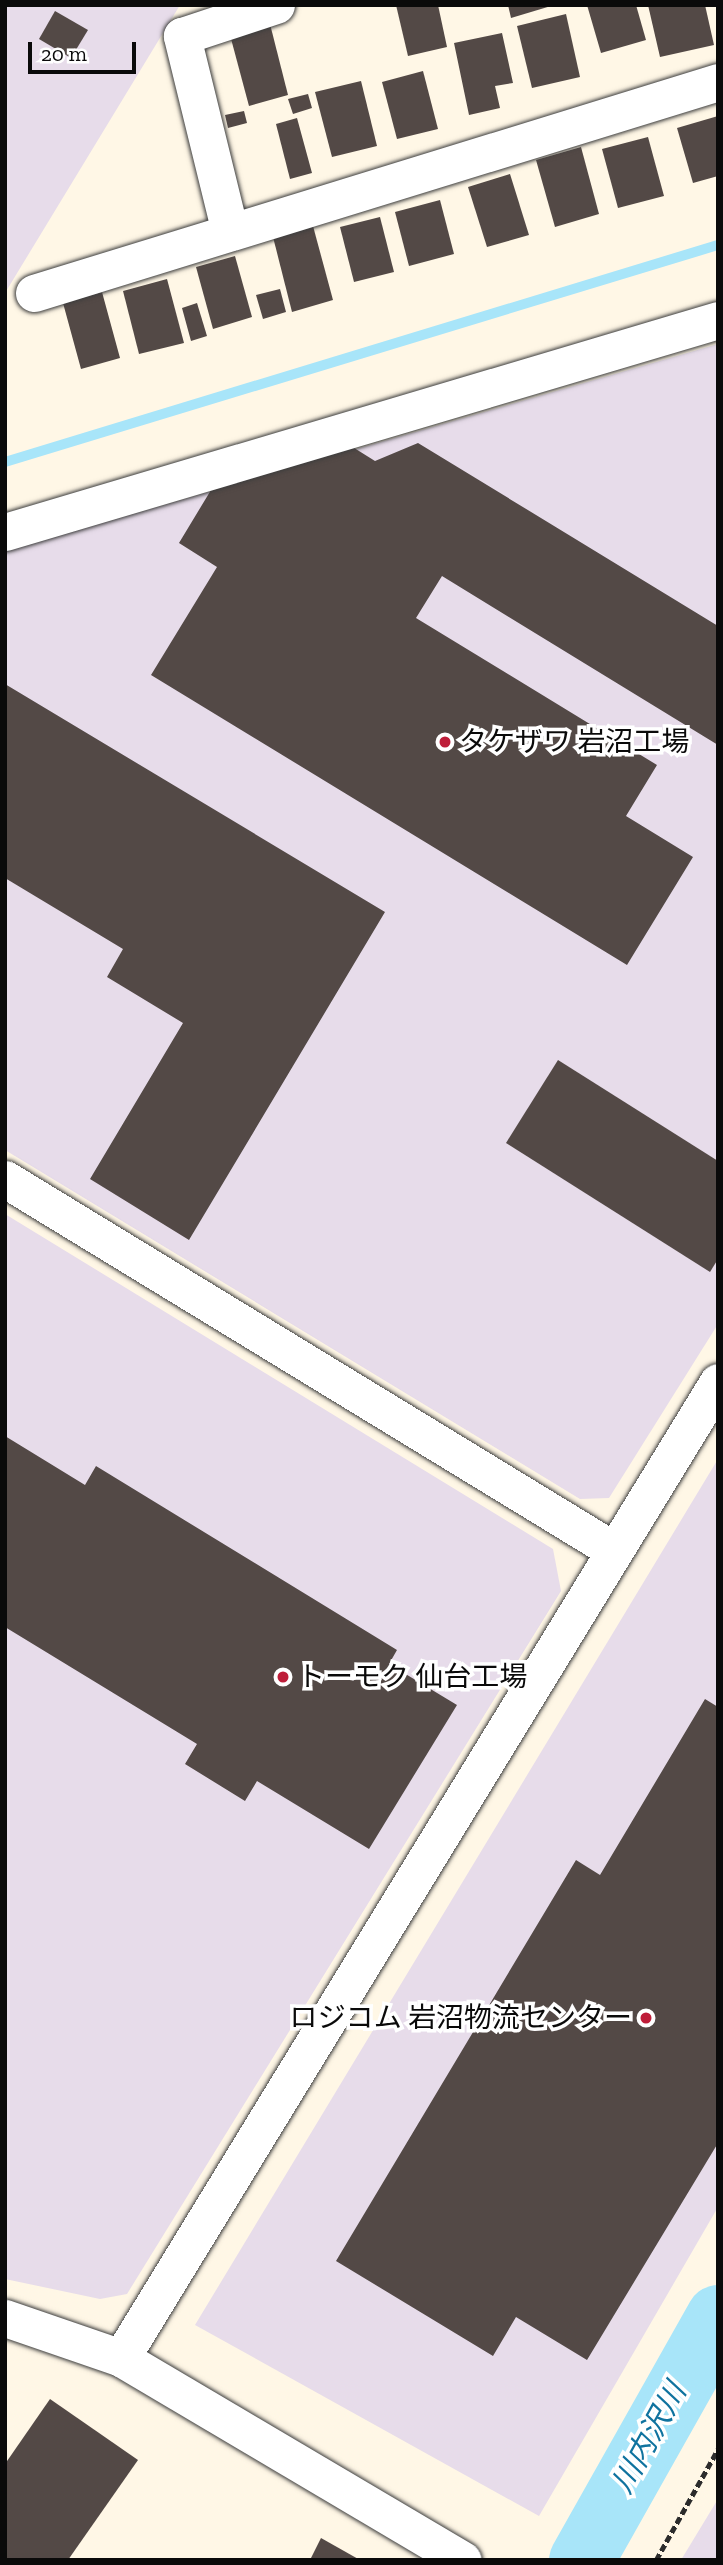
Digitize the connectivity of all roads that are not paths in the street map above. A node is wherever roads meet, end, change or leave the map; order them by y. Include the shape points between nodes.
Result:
1 (276, 5) edge
2 (718, 82) edge
3 (230, 232) junction
4 (34, 293) dead end
5 (718, 320) edge
6 (5, 532) edge
7 (5, 1179) edge
8 (718, 1382) edge
9 (615, 1551) junction
10 (5, 2318) edge
11 (121, 2358) junction
12 (463, 2560) edge

1 - 3 street via 182,36
2 - 3 street
3 - 4 street
5 - 6 street
7 - 9 street
8 - 9 street
9 - 11 street
10 - 11 street
11 - 12 street

